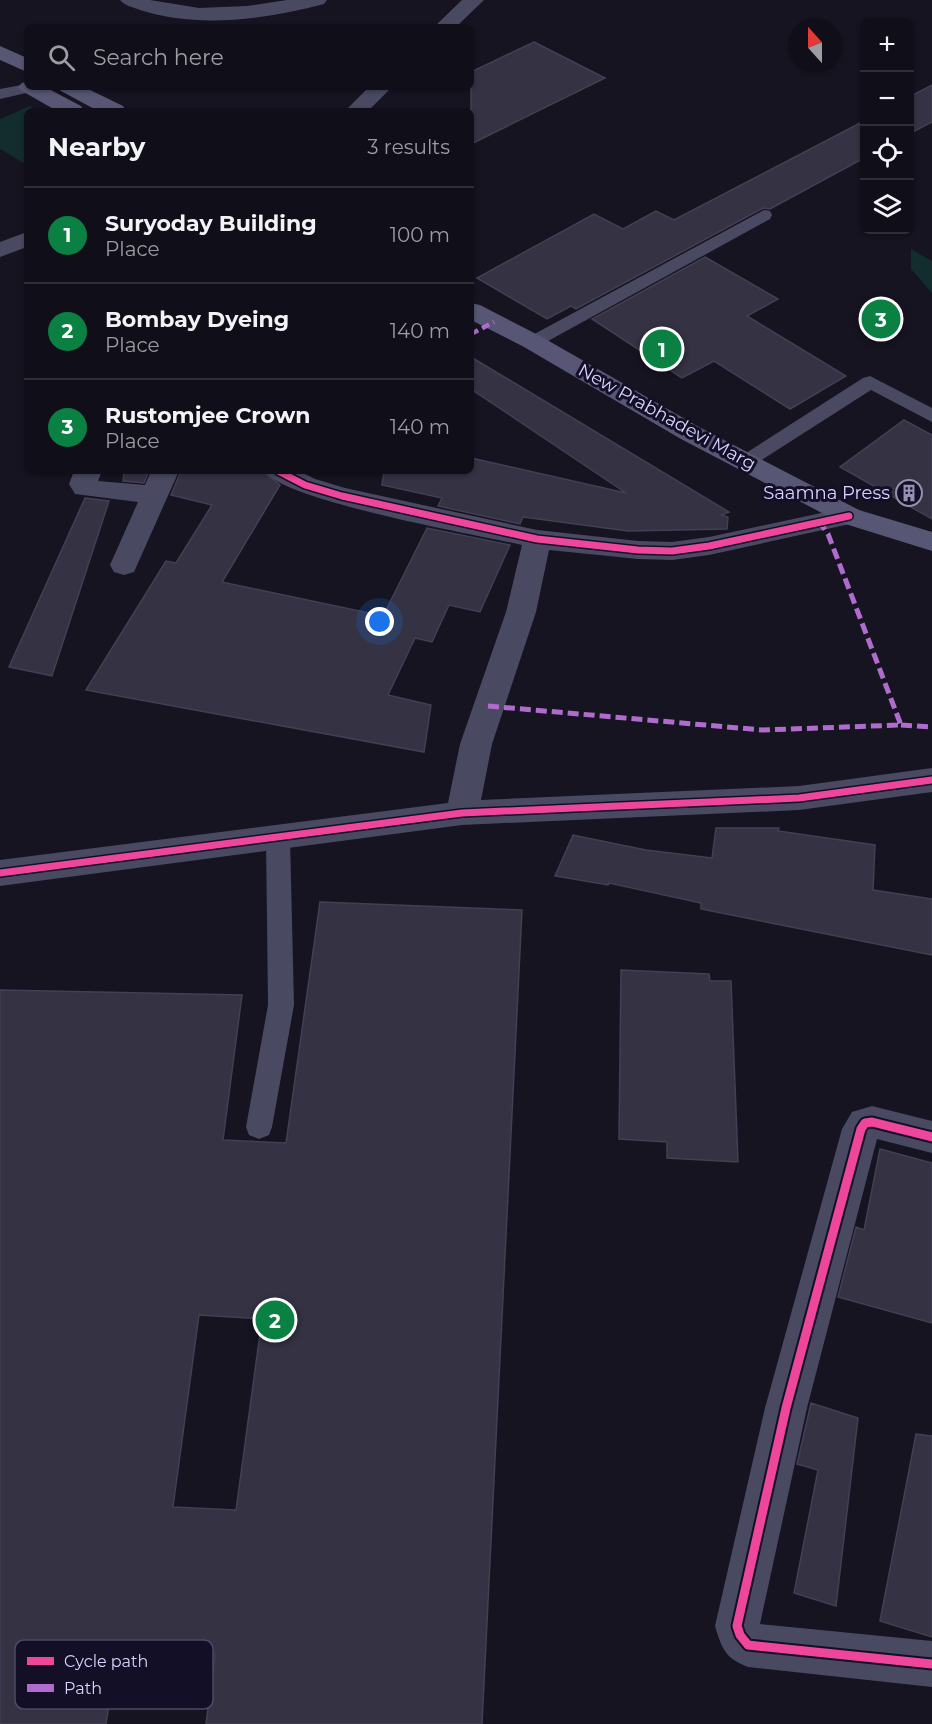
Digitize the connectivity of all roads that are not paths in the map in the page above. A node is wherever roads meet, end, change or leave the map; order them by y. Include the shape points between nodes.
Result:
1 (130, 0) edge
2 (317, 0) edge
3 (474, 0) edge
4 (447, 24) edge
5 (0, 52) edge
6 (24, 64) edge
7 (0, 73) edge
8 (24, 85) edge
9 (24, 88) edge
10 (34, 90) edge
11 (74, 90) edge
12 (378, 90) edge
13 (0, 94) edge
14 (67, 108) edge
15 (109, 108) edge
16 (359, 108) edge
17 (764, 215) dead end
18 (24, 240) edge
19 (0, 250) edge
20 (474, 312) edge
21 (533, 342) junction
22 (932, 416) edge
23 (747, 461) junction
24 (87, 474) edge
25 (284, 474) edge
26 (160, 483) edge
27 (849, 516) junction
28 (537, 539) junction
29 (932, 542) edge
30 (124, 565) dead end
31 (932, 780) edge
32 (462, 813) junction
33 (278, 838) junction
34 (0, 873) edge
35 (259, 1126) dead end
36 (932, 1137) edge
37 (932, 1664) edge

1 - 2 street via 179,12 219,13
3 - 4 street
5 - 6 main road
7 - 8 main road
9 - 13 lane
10 - 14 main road
11 - 15 main road
12 - 16 street
17 - 21 lane
18 - 19 street
20 - 21 main road, New Prabhadevi Marg
21 - 23 main road, New Prabhadevi Marg via 690,433
22 - 23 lane via 870,382
23 - 27 main road, New Prabhadevi Marg
24 - 26 street via 85,488
25 - 28 street via 342,496
26 - 30 street
27 - 28 street via 720,544 672,550
27 - 29 main road, New Prabhadevi Marg
28 - 32 street via 521,612 476,744
31 - 32 street via 799,798
32 - 33 street
33 - 34 street
33 - 35 lane via 281,1005
36 - 37 street via 872,1122 861,1129 786,1408 737,1626 748,1645

